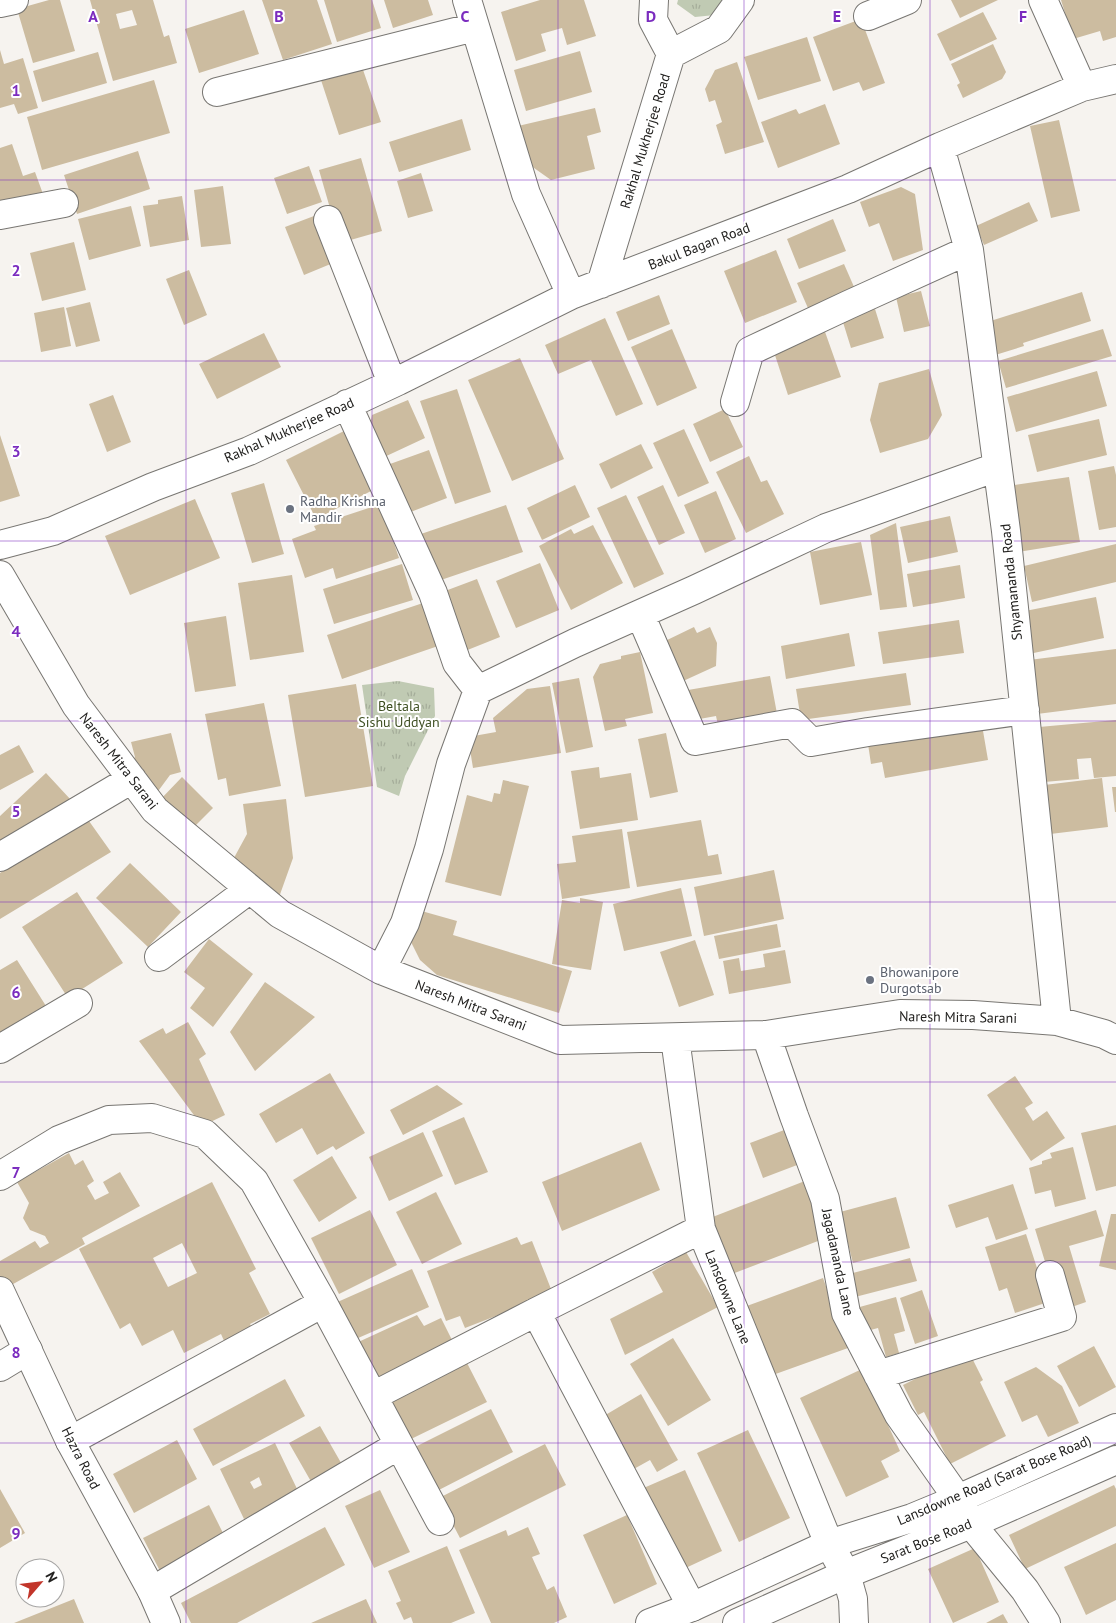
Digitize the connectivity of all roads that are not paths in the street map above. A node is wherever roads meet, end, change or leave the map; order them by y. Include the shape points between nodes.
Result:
1 (14, 0) edge
2 (467, 0) edge
3 (654, 0) edge
4 (740, 0) edge
5 (907, 0) edge
6 (1043, 0) edge
7 (0, 3) edge
8 (868, 16) dead end
9 (475, 28) junction
10 (671, 54) junction
11 (1116, 79) edge
12 (1082, 87) junction
13 (217, 92) dead end
14 (940, 148) junction
15 (64, 203) dead end
16 (0, 215) edge
17 (328, 220) dead end
18 (969, 250) junction
19 (601, 284) junction
20 (571, 295) junction
21 (392, 383) junction
22 (735, 402) dead end
23 (347, 404) junction
24 (997, 467) junction
25 (0, 545) edge
26 (0, 575) edge
27 (640, 614) junction
28 (478, 690) junction
29 (1025, 710) junction
30 (132, 779) junction
31 (0, 857) edge
32 (250, 889) junction
33 (159, 957) dead end
34 (381, 970) junction
35 (78, 1003) dead end
36 (1057, 1020) junction
37 (766, 1035) junction
38 (675, 1038) junction
39 (1116, 1040) edge
40 (0, 1049) edge
41 (0, 1176) edge
42 (700, 1230) junction
43 (1050, 1275) dead end
44 (0, 1291) edge
45 (323, 1303) junction
46 (536, 1312) junction
47 (28, 1350) junction
48 (0, 1367) edge
49 (878, 1374) junction
50 (373, 1396) junction
51 (1116, 1428) edge
52 (70, 1441) junction
53 (399, 1445) junction
54 (1116, 1460) edge
55 (958, 1499) junction
56 (440, 1521) dead end
57 (971, 1524) junction
58 (829, 1544) junction
59 (846, 1574) junction
60 (152, 1592) junction
61 (692, 1606) junction
62 (166, 1623) edge
63 (650, 1623) edge
64 (737, 1623) edge
65 (854, 1623) edge
66 (1046, 1623) edge

1 - 7 street
2 - 9 street
3 - 10 street, Rakhal Mukherjee Road via 653,20
4 - 10 street via 719,29
5 - 8 street
6 - 12 street
9 - 13 street
9 - 20 street via 526,194
10 - 19 street, Rakhal Mukherjee Road
11 - 12 street, Bakul Bagan Road
12 - 14 street, Bakul Bagan Road
14 - 18 street, Shyamananda Road
14 - 19 street, Bakul Bagan Road via 848,189
15 - 16 street
17 - 21 street
18 - 22 street via 750,351
18 - 24 street, Shyamananda Road
19 - 20 street, Bakul Bagan Road
20 - 21 street, Rakhal Mukherjee Road
21 - 23 street, Rakhal Mukherjee Road
23 - 25 street, Rakhal Mukherjee Road via 249,451 153,487 53,531
23 - 28 street via 433,593 458,662
24 - 27 street via 826,528
24 - 29 street, Shyamananda Road
26 - 30 street, Naresh Mitra Sarani via 76,705
27 - 28 street
27 - 29 street via 695,741 792,723 811,742
28 - 34 street via 451,764 404,923
29 - 36 street, Shyamananda Road
30 - 31 street
30 - 32 street, Naresh Mitra Sarani via 155,810
32 - 33 street
32 - 34 street, Naresh Mitra Sarani via 280,914
34 - 38 street, Naresh Mitra Sarani via 560,1040
35 - 40 street
36 - 37 street, Naresh Mitra Sarani via 900,1014
36 - 39 street, Naresh Mitra Sarani
37 - 38 street, Naresh Mitra Sarani
37 - 49 street, Jagadananda Lane via 825,1199 846,1313
38 - 42 street, Lansdowne Lane
41 - 45 street via 59,1140 109,1120 152,1118 205,1134 254,1181
42 - 46 street
42 - 58 street, Lansdowne Lane
43 - 49 street via 1062,1317
44 - 47 street, Hazra Road
45 - 50 street
45 - 52 street
46 - 50 street
46 - 61 street
47 - 48 street
47 - 52 street, Hazra Road
49 - 55 street, Jagadananda Lane via 900,1415
50 - 53 street
51 - 55 street, Lansdowne Road (Sarat Bose Road)
52 - 60 street, Hazra Road
53 - 56 street
53 - 60 street
54 - 57 street, Sarat Bose Road
55 - 57 street, Jagadananda Lane
55 - 58 street, Lansdowne Road (Sarat Bose Road) via 912,1518
57 - 59 street, Sarat Bose Road
57 - 66 street, Jagadananda Lane
58 - 59 street, Lansdowne Lane
58 - 61 street, Lansdowne Road (Sarat Bose Road)
59 - 64 street, Sarat Bose Road
59 - 65 street, Lansdowne Lane via 853,1599
60 - 62 street, Hazra Road
61 - 63 street, Lansdowne Road (Sarat Bose Road)

